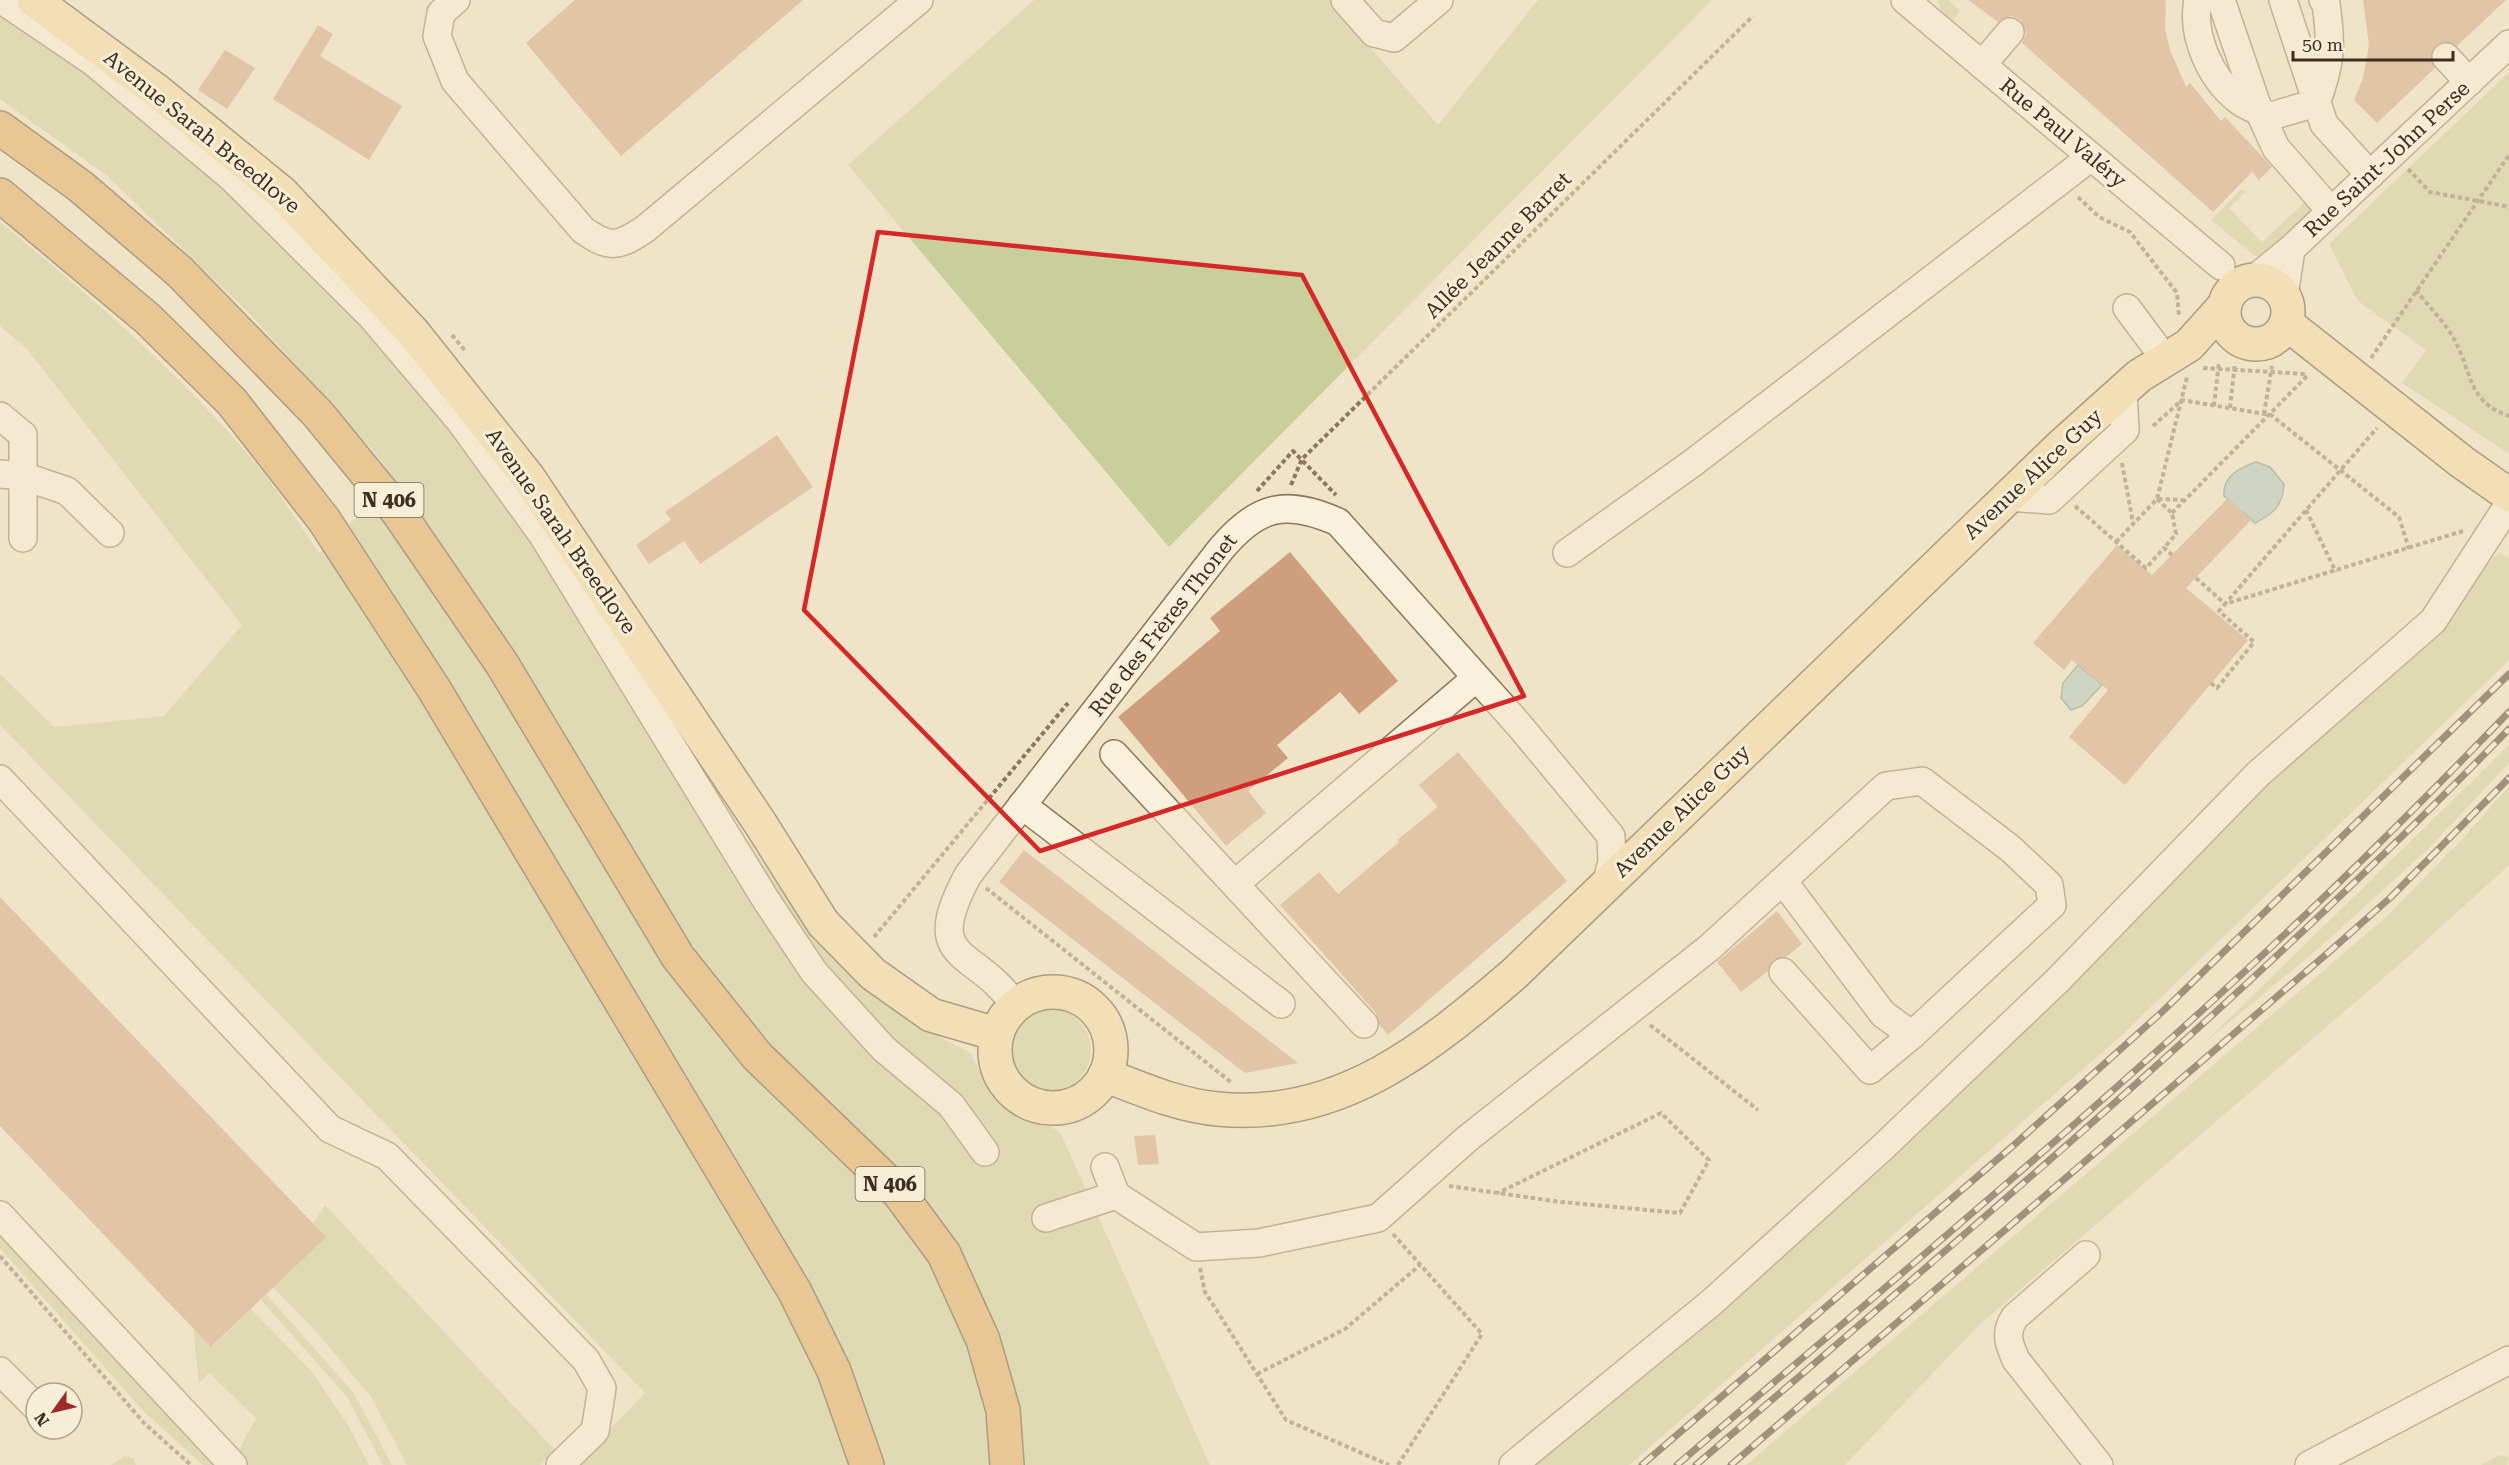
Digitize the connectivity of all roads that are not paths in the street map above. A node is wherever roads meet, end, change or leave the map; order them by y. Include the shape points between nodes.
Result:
1 (2, 0) edge
2 (34, 0) edge
3 (456, 0) edge
4 (919, 0) edge
5 (1345, 0) edge
6 (1439, 0) edge
7 (1905, 0) edge
8 (2198, 0) edge
9 (2221, 0) edge
10 (2283, 0) edge
11 (2323, 0) edge
12 (2010, 33) dead end
13 (2509, 44) edge
14 (2446, 57) dead end
15 (1982, 65) junction
16 (2469, 82) junction
17 (2316, 102) junction
18 (2259, 111) junction
19 (0, 128) edge
20 (2091, 157) junction
21 (2370, 176) junction
22 (0, 195) edge
23 (2331, 211) junction
24 (2291, 249) junction
25 (2234, 285) junction
26 (2127, 308) dead end
27 (2279, 331) junction
28 (2180, 350) junction
29 (2230, 354) junction
30 (0, 416) edge
31 (11, 475) edge
32 (2505, 506) edge
33 (110, 533) dead end
34 (23, 538) dead end
35 (1566, 553) dead end
36 (1476, 678) junction
37 (1114, 754) dead end
38 (0, 779) edge
39 (1022, 805) junction
40 (1783, 881) junction
41 (1235, 884) junction
42 (1606, 884) junction
43 (1783, 972) dead end
44 (1281, 1004) dead end
45 (1015, 1005) junction
46 (1364, 1024) dead end
47 (996, 1034) junction
48 (1912, 1035) junction
49 (1105, 1075) junction
50 (985, 1152) dead end
51 (1105, 1167) dead end
52 (1116, 1194) junction
53 (0, 1215) edge
54 (1046, 1218) dead end
55 (2086, 1255) dead end
56 (2509, 1360) edge
57 (0, 1371) edge
58 (24, 1395) edge
59 (233, 1465) edge
60 (560, 1465) edge
61 (867, 1465) edge
62 (1007, 1465) edge
63 (1514, 1465) edge
64 (2099, 1465) edge
65 (2309, 1465) edge

1 - 50 street via 92,61 232,178 371,316 452,412 542,534 814,972 884,1049 951,1105
2 - 47 main road, Avenue Sarah Breedlove via 157,91 282,193 404,322 528,477 823,923 873,974 932,1015
3 - 4 street via 441,13 438,36 455,81 583,230 602,243 623,243 645,229
5 - 6 street via 1374,33 1394,38
7 - 15 street, Rue Paul Valéry
8 - 18 street via 2195,16 2205,54 2219,83 2239,101
9 - 18 street
10 - 17 street
11 - 17 street via 2331,43 2326,76
12 - 15 street
13 - 16 street, Rue Saint-John Perse
14 - 16 street
15 - 20 street, Rue Paul Valéry
16 - 21 street, Rue Saint-John Perse
17 - 18 street via 2271,116
17 - 21 street via 2324,124
18 - 23 street via 2276,148
19 - 62 highway, N 406 via 80,186 180,272 318,414 398,512 502,664 678,957 757,1056 899,1193 944,1254 983,1340 1004,1410
20 - 25 street, Rue Paul Valéry
20 - 35 street via 1694,462
21 - 23 street, Rue Saint-John Perse
22 - 61 highway, N 406 via 165,335 232,402 324,520 434,689 795,1293 834,1371
23 - 24 street, Rue Saint-John Perse
24 - 25 street, Rue Saint-John Perse
24 - 27 street, Rue Saint-John Perse
25 - 27 main road via 2270,283
25 - 28 main road, Avenue Alice Guy
25 - 29 main road via 2225,321
26 - 28 street
27 - 29 main road, Avenue Alice Guy
27 - 32 main road via 2363,370
28 - 29 main road, Avenue Alice Guy
28 - 42 main road, Avenue Alice Guy via 2139,376 2008,497
30 - 31 street via 23,435
31 - 33 street via 67,491
31 - 34 street
32 - 63 street via 2433,621 2258,774 2057,981 1883,1147 1712,1302
36 - 39 street, Rue des Frères Thonet via 1338,522 1300,508 1263,512 1232,536
36 - 41 street
36 - 42 street, Rue des Frères Thonet via 1611,836 1612,862
37 - 41 street
38 - 60 street via 330,1129 387,1156 586,1360 602,1388 595,1431
39 - 44 street
39 - 45 street, Rue des Frères Thonet via 968,875 956,897 947,933 952,946 1000,983
40 - 48 street via 1883,1014
40 - 48 street via 1887,786 1922,781 2011,849 2049,885 2052,905
40 - 52 street via 1709,948 1468,1138 1378,1218 1259,1244 1196,1247
41 - 46 street
42 - 49 main road, Avenue Alice Guy via 1514,974 1452,1027 1388,1071 1327,1097 1272,1111 1216,1109 1153,1094
43 - 48 street via 1870,1070
45 - 47 main road
45 - 49 main road via 1038,993 1062,992 1085,1001 1100,1016 1109,1035 1110,1057
47 - 49 main road via 996,1065 1007,1086 1023,1100 1046,1108 1068,1106 1089,1095
51 - 52 street
52 - 54 street
53 - 59 street
55 - 64 street via 2015,1317 2009,1326 2008,1340 2016,1360
56 - 65 street
57 - 58 street

